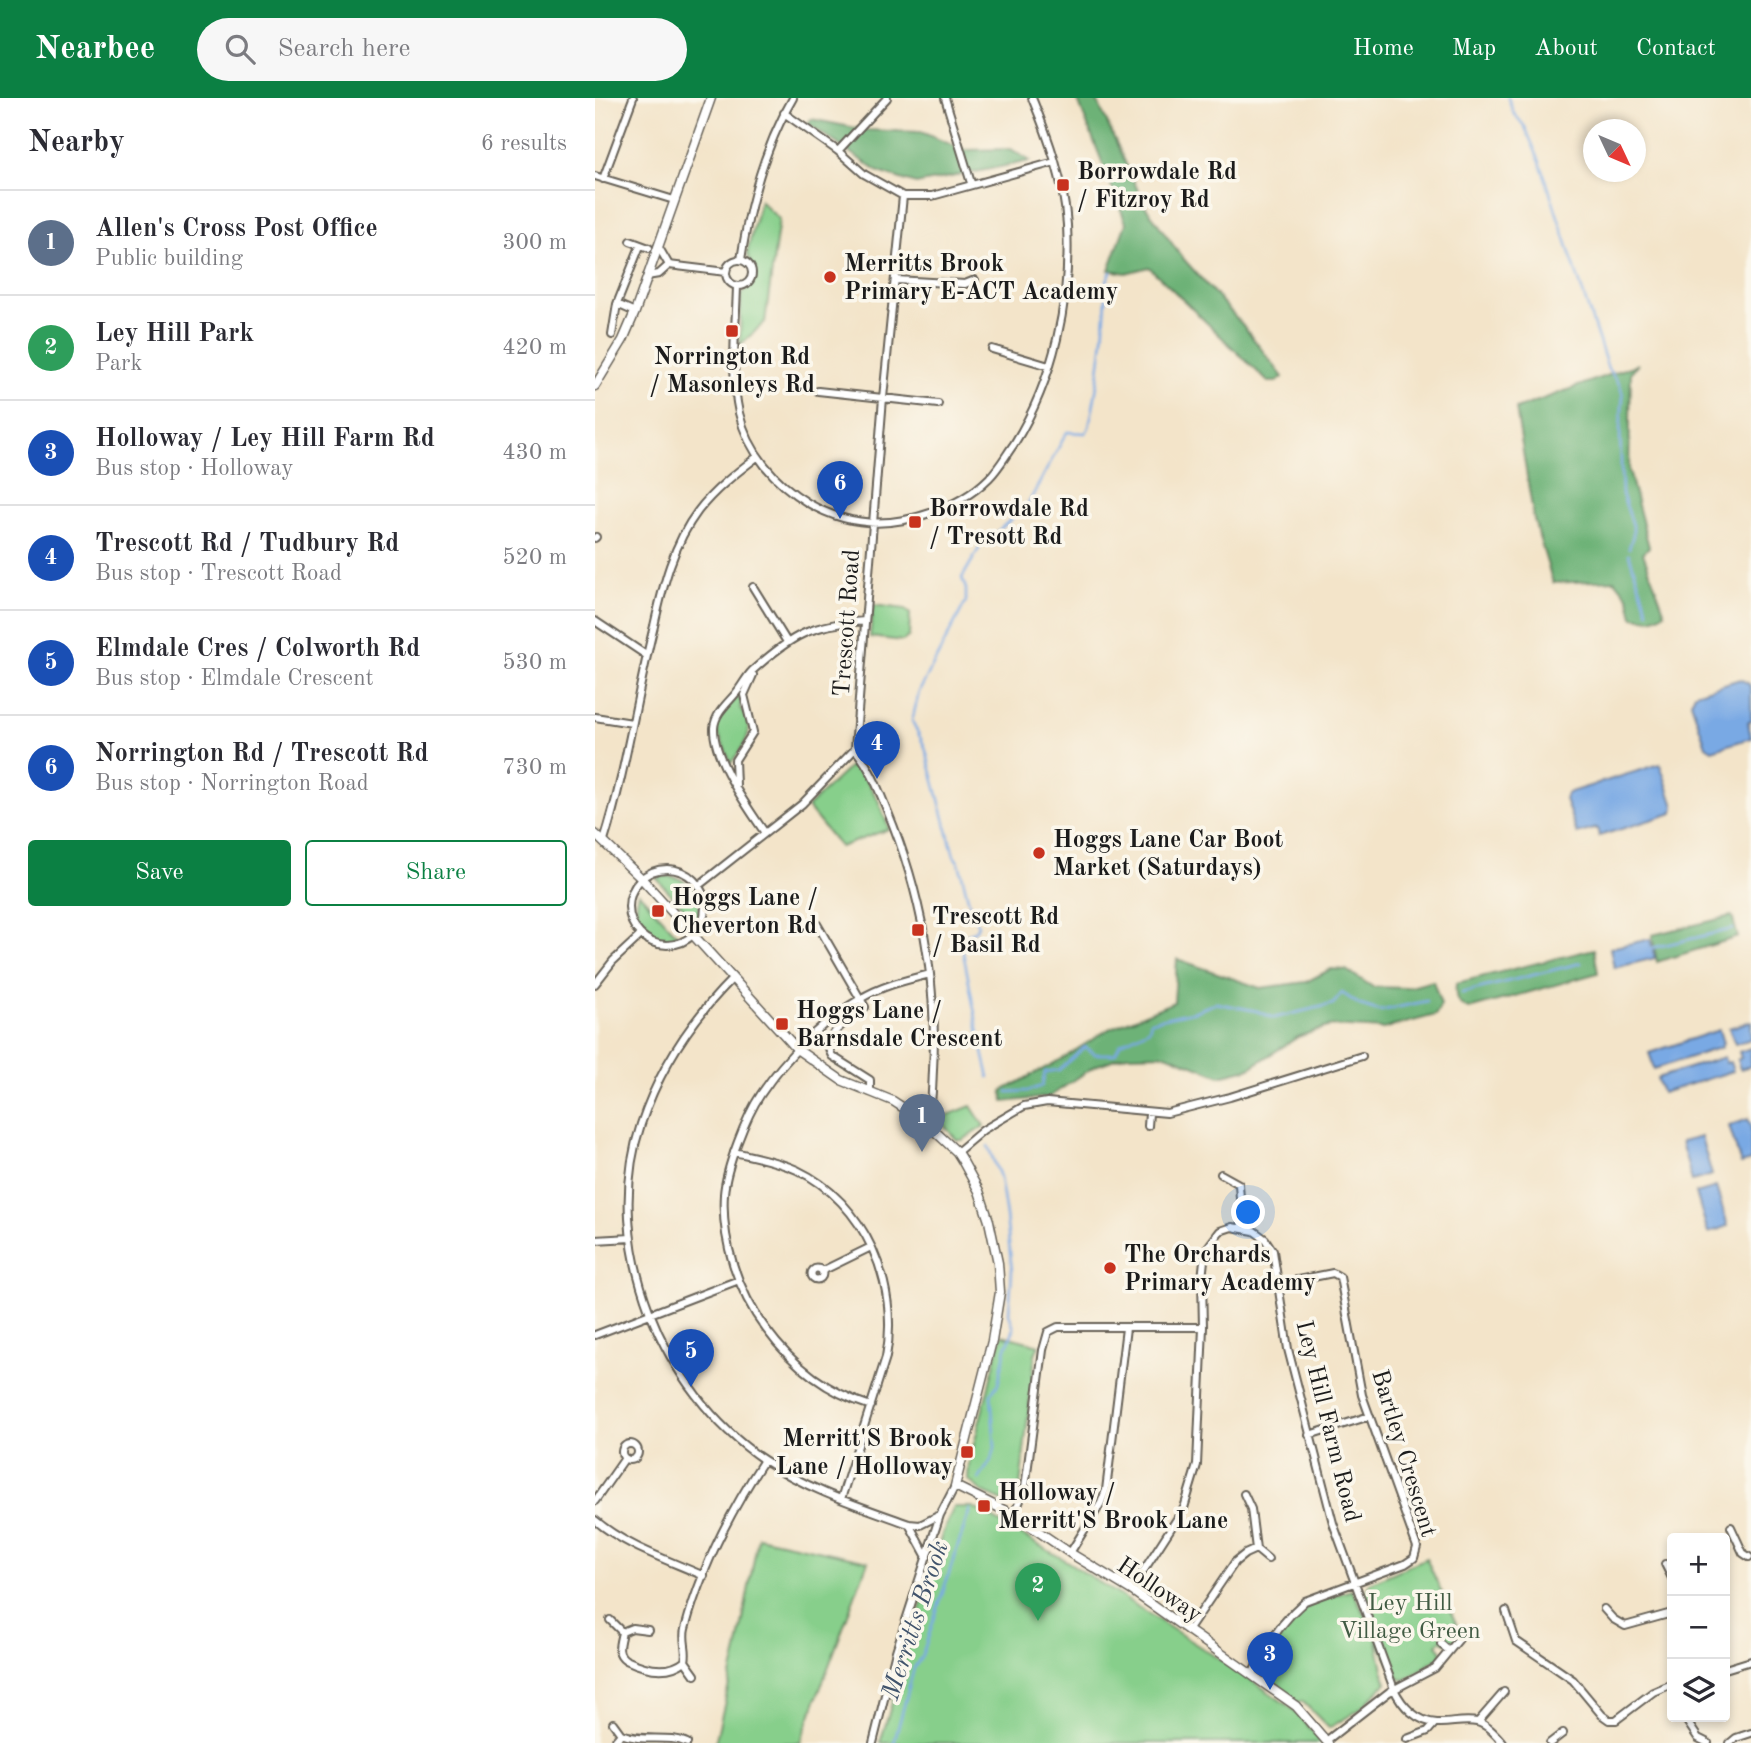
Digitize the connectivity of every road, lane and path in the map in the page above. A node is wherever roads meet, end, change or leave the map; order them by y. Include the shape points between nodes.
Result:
1 (633, 98) edge
2 (711, 98) edge
3 (793, 98) edge
4 (887, 98) edge
5 (945, 98) edge
6 (1032, 98) edge
7 (784, 113) junction
8 (838, 151) junction
9 (1055, 162) junction
10 (595, 176) edge
11 (603, 179) junction
12 (971, 183) junction
13 (903, 196) junction
14 (674, 200) junction
15 (630, 241) dead end
16 (640, 246) junction
17 (653, 247) junction
18 (741, 260) junction
19 (669, 265) junction
20 (726, 272) junction
21 (647, 276) junction
22 (896, 280) junction
23 (975, 280) dead end
24 (737, 286) junction
25 (617, 304) junction
26 (635, 312) junction
27 (612, 335) dead end
28 (992, 349) dead end
29 (1049, 366) junction
30 (595, 386) edge
31 (818, 391) dead end
32 (883, 398) junction
33 (938, 404) dead end
34 (757, 457) junction
35 (873, 524) junction
36 (753, 587) dead end
37 (595, 621) edge
38 (865, 621) junction
39 (787, 642) junction
40 (646, 655) junction
41 (755, 670) junction
42 (595, 717) edge
43 (632, 723) junction
44 (855, 749) junction
45 (737, 791) junction
46 (765, 832) junction
47 (595, 834) edge
48 (604, 841) junction
49 (642, 879) junction
50 (698, 886) junction
51 (817, 923) dead end
52 (641, 935) junction
53 (693, 935) junction
54 (930, 974) junction
55 (733, 978) junction
56 (595, 984) edge
57 (861, 998) junction
58 (798, 1051) junction
59 (1362, 1056) dead end
60 (870, 1092) junction
61 (1149, 1112) junction
62 (925, 1122) junction
63 (1148, 1126) dead end
64 (734, 1152) junction
65 (957, 1152) junction
66 (1221, 1174) dead end
67 (1242, 1228) junction
68 (631, 1238) junction
69 (595, 1241) edge
70 (871, 1247) junction
71 (822, 1271) dead end
72 (739, 1280) junction
73 (1278, 1284) junction
74 (649, 1315) junction
75 (1126, 1328) junction
76 (1203, 1328) junction
77 (595, 1335) edge
78 (871, 1406) junction
79 (1370, 1416) junction
80 (1309, 1435) junction
81 (625, 1458) dead end
82 (764, 1460) junction
83 (955, 1486) junction
84 (1244, 1494) dead end
85 (841, 1499) junction
86 (595, 1501) edge
87 (940, 1515) junction
88 (1014, 1515) junction
89 (595, 1520) edge
90 (909, 1524) junction
91 (1731, 1527) dead end
92 (1257, 1549) junction
93 (1070, 1553) junction
94 (927, 1557) junction
95 (1750, 1558) edge
96 (1268, 1559) dead end
97 (1665, 1564) dead end
98 (1667, 1568) edge
99 (704, 1576) junction
100 (1355, 1582) junction
101 (1131, 1590) junction
102 (1604, 1609) dead end
103 (1506, 1611) dead end
104 (1667, 1614) edge
105 (610, 1620) dead end
106 (648, 1630) dead end
107 (1188, 1631) junction
108 (622, 1632) junction
109 (1459, 1639) dead end
110 (1441, 1644) dead end
111 (1449, 1651) junction
112 (685, 1661) junction
113 (1751, 1661) edge
114 (1730, 1667) edge
115 (695, 1675) dead end
116 (1252, 1675) junction
117 (1667, 1686) edge
118 (1394, 1689) junction
119 (1504, 1692) dead end
120 (1478, 1722) junction
121 (1687, 1722) edge
122 (613, 1723) dead end
123 (1435, 1723) junction
124 (1563, 1733) dead end
125 (1751, 1733) edge
126 (621, 1734) junction
127 (1407, 1740) dead end
128 (615, 1741) dead end
129 (1556, 1741) edge
130 (1697, 1741) edge
131 (1327, 1742) edge
132 (687, 1743) edge
133 (873, 1743) edge
134 (1503, 1743) edge
135 (1708, 1743) edge
136 (1730, 1743) edge

1 - 11 street
2 - 14 street
3 - 7 street
4 - 8 street
5 - 12 street
6 - 9 street
7 - 8 street
7 - 18 street via 758,187
8 - 13 street via 864,174
9 - 12 street
9 - 29 street via 1066,224 1066,276
10 - 11 street
11 - 14 street
12 - 13 street via 932,195
13 - 22 street, Trescott Road
14 - 17 street
15 - 16 street
16 - 17 street
16 - 25 street
17 - 19 street
17 - 21 street
18 - 20 street via 731,263
18 - 24 street via 749,265 751,277
19 - 20 street
19 - 21 street via 659,274
20 - 24 street
21 - 26 street
22 - 23 street via 965,284
22 - 32 street, Trescott Road
24 - 34 street via 739,412
25 - 26 street
25 - 27 street
26 - 30 street
28 - 29 street
29 - 35 street via 1031,414 989,478 946,508 897,523
31 - 32 street
32 - 33 street
32 - 35 street, Trescott Road
34 - 35 street via 784,486 820,510
34 - 40 street via 716,491 683,535 664,582
35 - 38 street, Trescott Road
36 - 39 street
37 - 40 street
38 - 39 street via 818,628
38 - 44 street, Trescott Road
39 - 41 street
40 - 43 street
41 - 45 street via 744,695 753,732 736,760
41 - 45 street via 718,714 714,728
42 - 43 street
43 - 48 street
44 - 46 street via 801,804
44 - 54 street via 894,828 919,906
45 - 46 street
46 - 50 street
47 - 48 street
48 - 49 street
49 - 50 street via 659,870 674,870
49 - 52 street via 629,906
49 - 53 street
50 - 53 street via 705,908
51 - 57 street
52 - 53 street via 666,945
52 - 56 street
53 - 55 street
54 - 57 street
54 - 62 street via 934,1048 930,1112
55 - 58 street
55 - 68 street via 683,1036 659,1078 640,1126 632,1166
57 - 58 street via 827,1022
57 - 60 street via 865,1007 834,1033 829,1051 870,1080
58 - 60 street via 841,1080
58 - 64 street via 760,1095
59 - 61 street via 1230,1097 1167,1113
60 - 62 street
61 - 63 street
61 - 65 street via 1047,1102 1024,1106
62 - 65 street
64 - 70 street via 798,1171 838,1199
64 - 72 street via 724,1193 725,1226
65 - 83 street via 979,1191 989,1221 1000,1292
66 - 67 street via 1239,1184
67 - 73 street, Ley Hill Farm Road via 1265,1239 1273,1251
67 - 76 street via 1220,1231 1205,1251
68 - 69 street
68 - 74 street
70 - 71 street
70 - 78 street via 884,1280 889,1342
72 - 74 street
72 - 78 street via 760,1321 788,1357 814,1380
73 - 79 street, Bartley Crescent via 1333,1273 1340,1277
73 - 80 street, Ley Hill Farm Road
74 - 77 street
74 - 82 street via 694,1394
75 - 76 street
75 - 88 street via 1058,1327 1048,1332 1025,1488
75 - 93 street via 1106,1490
76 - 101 street via 1198,1453 1192,1486 1184,1508
78 - 85 street
79 - 80 street
79 - 100 street, Bartley Crescent via 1417,1547 1414,1558 1405,1564
80 - 100 street, Ley Hill Farm Road
81 - 86 street
82 - 85 street
82 - 99 street via 741,1494
83 - 87 street
83 - 88 street, Holloway
84 - 92 street
85 - 90 street
87 - 90 street via 920,1525
87 - 94 street
88 - 93 street, Holloway
89 - 99 street
90 - 94 street
91 - 95 street
92 - 96 street
92 - 107 street via 1239,1558
93 - 101 street, Holloway
94 - 133 street via 896,1651
97 - 98 street
99 - 112 street via 684,1632
100 - 116 street via 1305,1601 1292,1612
100 - 118 street, Ley Hill Farm Road
101 - 107 street, Holloway
102 - 104 street via 1625,1626
103 - 117 street via 1516,1641 1573,1680 1609,1720 1616,1720
105 - 108 street
106 - 108 street
107 - 116 street, Holloway
108 - 112 street via 621,1657 634,1664 664,1670
109 - 111 street
110 - 111 street
111 - 118 street via 1435,1668
112 - 115 street
113 - 114 street
116 - 131 street, Holloway via 1296,1706
118 - 123 street via 1408,1710
118 - 131 street
119 - 120 street
120 - 123 street
120 - 134 street
121 - 130 street
122 - 126 street
123 - 127 street
124 - 129 street
125 - 136 street
126 - 128 street
126 - 132 street via 637,1740
130 - 135 street

